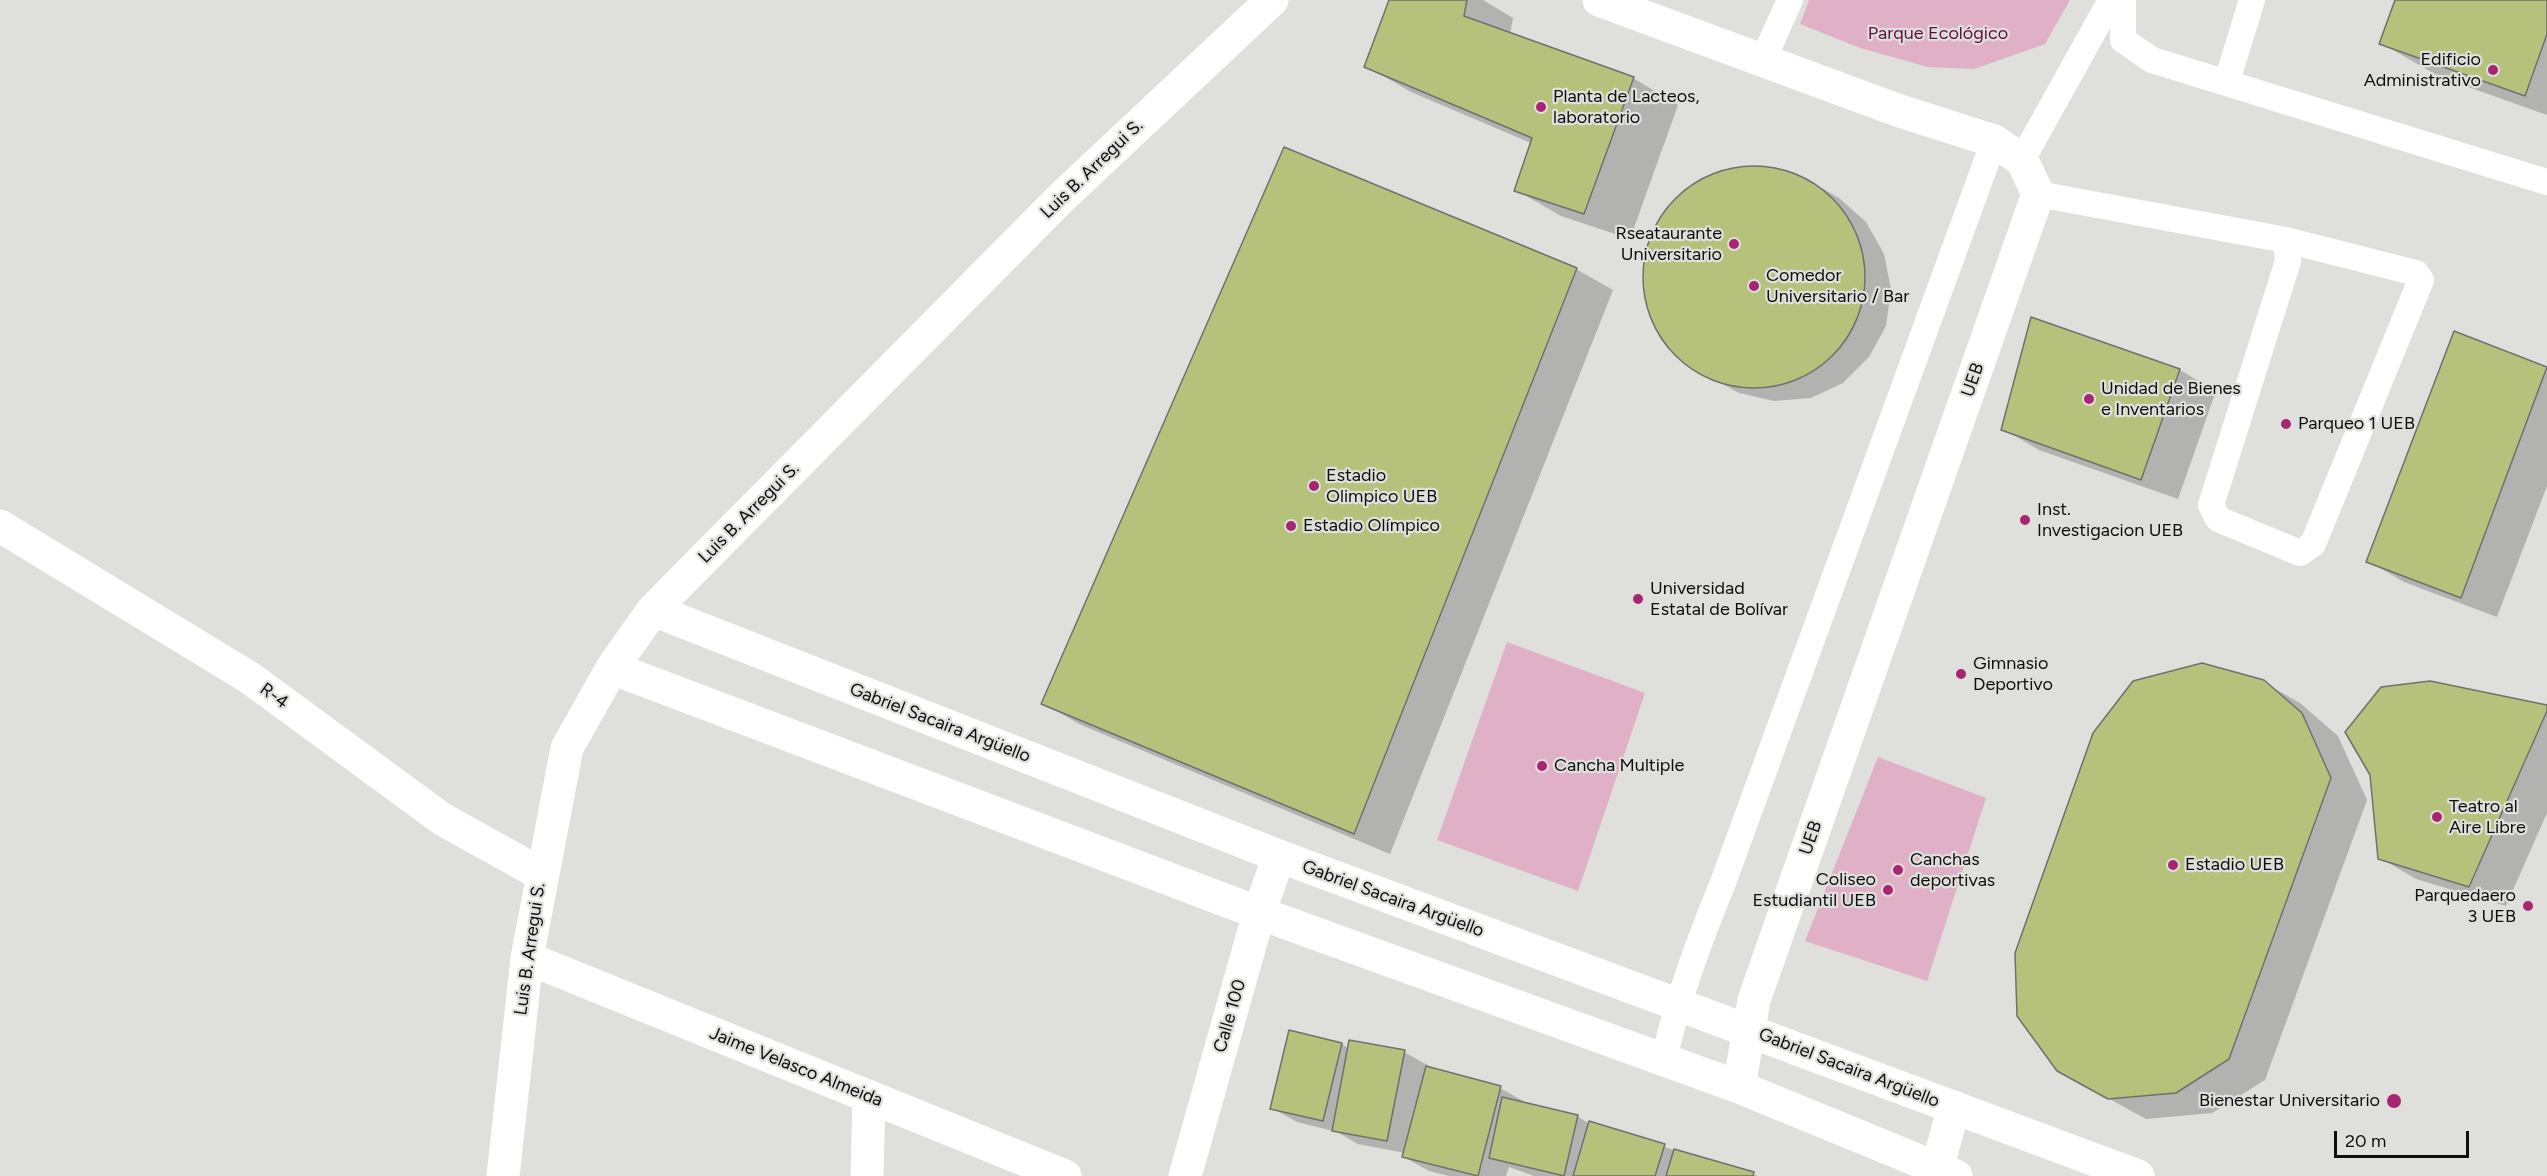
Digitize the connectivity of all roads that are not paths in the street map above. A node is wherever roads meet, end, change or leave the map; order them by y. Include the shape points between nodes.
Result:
1 (1272, 0) edge
2 (1599, 0) edge
3 (1790, 0) edge
4 (2111, 0) edge
5 (2123, 0) edge
6 (2252, 0) edge
7 (1763, 60) junction
8 (2227, 81) junction
9 (1994, 141) junction
10 (2022, 159) junction
11 (2547, 182) edge
12 (2038, 194) junction
13 (2286, 240) junction
14 (0, 526) edge
15 (653, 610) junction
16 (612, 668) junction
17 (1278, 856) junction
18 (541, 874) junction
19 (1259, 913) junction
20 (527, 958) junction
21 (1677, 1004) junction
22 (1749, 1030) junction
23 (1664, 1059) junction
24 (1739, 1087) junction
25 (869, 1097) junction
26 (1954, 1107) junction
27 (1942, 1174) edge
28 (503, 1176) edge
29 (867, 1176) edge
30 (1065, 1176) edge
31 (1185, 1176) edge
32 (2138, 1176) edge

1 - 15 street, Luis B. Arregui S. via 1060,198
2 - 7 street
3 - 7 lane
4 - 10 lane
5 - 8 lane via 2123,40 2152,60
6 - 8 lane
7 - 9 street
8 - 11 lane
9 - 10 street
9 - 21 lane
10 - 12 street
12 - 13 lane
12 - 22 street, UEB via 1754,1000
13 - 13 lane via 2288,261 2211,505 2218,519 2300,553 2313,544 2421,280 2416,273
14 - 18 street, R-4 via 250,678 442,819
15 - 16 street, Luis B. Arregui S.
15 - 17 street, Gabriel Sacaira Argüello
16 - 18 street, Luis B. Arregui S. via 567,748
16 - 19 street
17 - 19 street, Calle 100
17 - 21 street, Gabriel Sacaira Argüello
18 - 20 street, Luis B. Arregui S.
19 - 23 street
19 - 31 street, Calle 100
20 - 25 street, Jaime Velasco Almeida
20 - 28 street, Luis B. Arregui S.
21 - 22 street, Gabriel Sacaira Argüello
21 - 23 lane
22 - 24 street, UEB
22 - 26 street, Gabriel Sacaira Argüello
23 - 24 street
24 - 27 street
25 - 29 street
25 - 30 street, Jaime Velasco Almeida
26 - 27 street
26 - 32 street, Gabriel Sacaira Argüello

